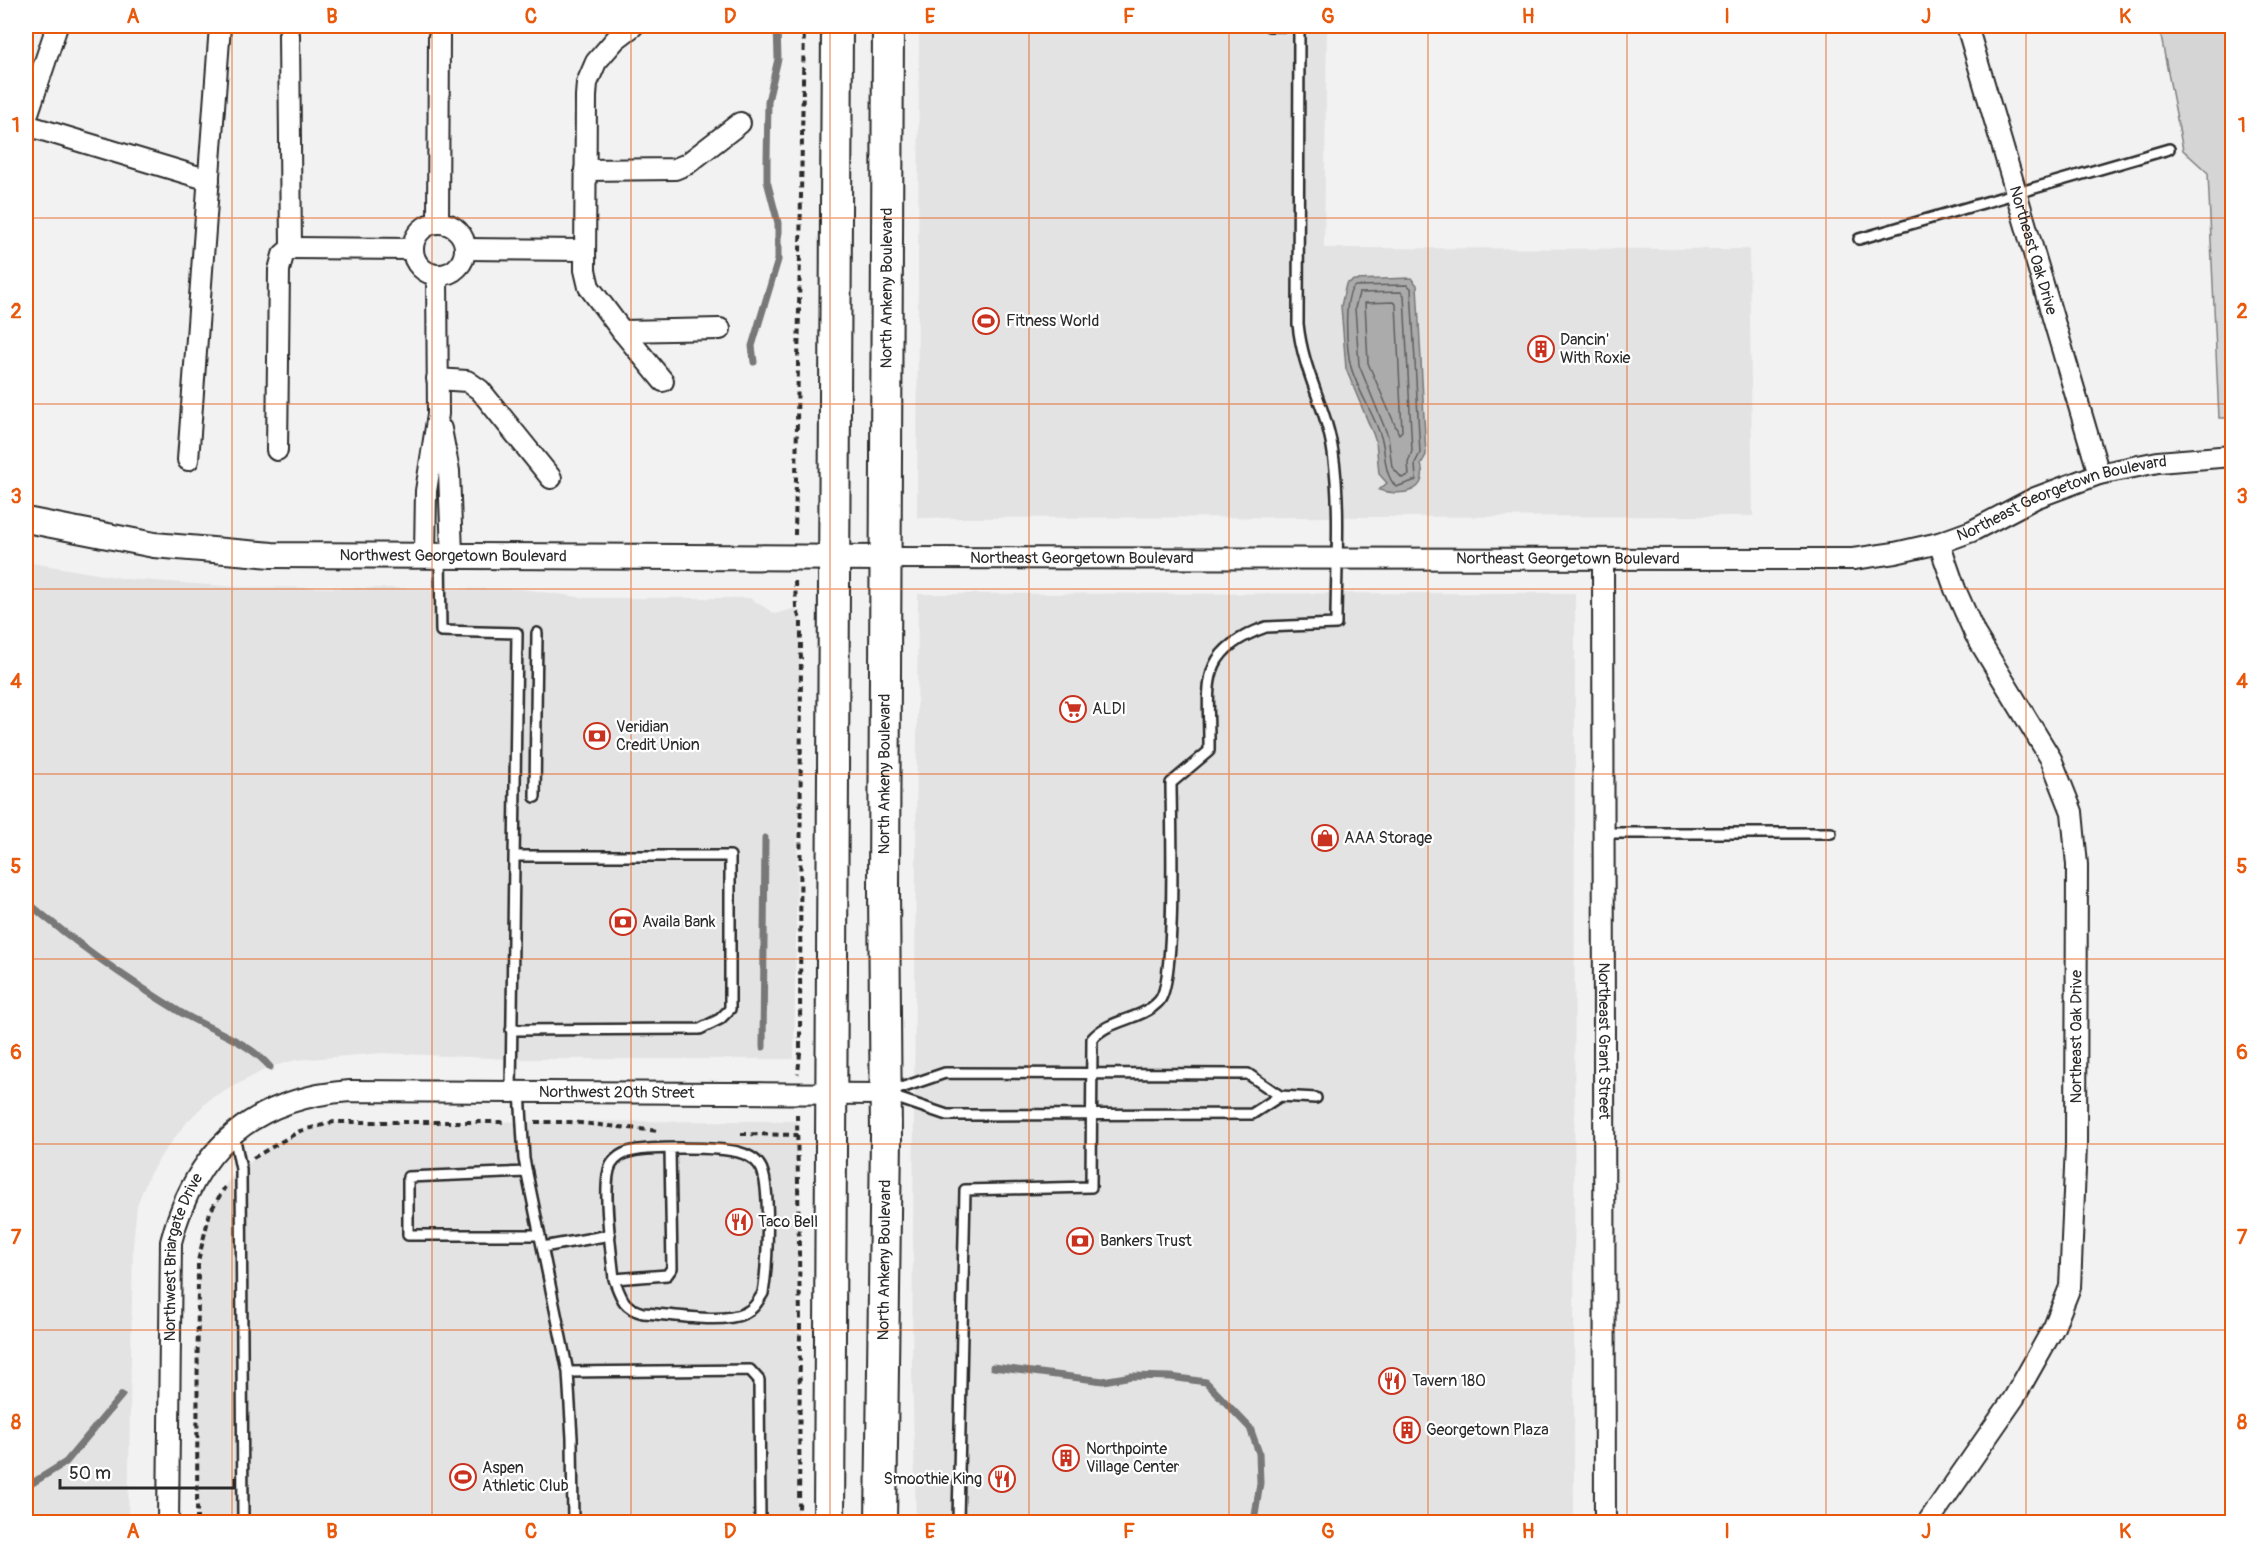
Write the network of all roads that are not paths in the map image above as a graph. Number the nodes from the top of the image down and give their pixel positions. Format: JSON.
{"nodes":[{"id":1,"x":57,"y":26,"type":"edge"},
{"id":2,"x":220,"y":26,"type":"edge"},
{"id":3,"x":633,"y":26,"type":"edge"},
{"id":4,"x":837,"y":26,"type":"edge"},
{"id":5,"x":888,"y":26,"type":"edge"},
{"id":6,"x":1269,"y":26,"type":"edge"},
{"id":7,"x":1299,"y":26,"type":"edge"},
{"id":8,"x":1967,"y":26,"type":"edge"},
{"id":9,"x":289,"y":35,"type":"dead end"},
{"id":10,"x":438,"y":36,"type":"dead end"},
{"id":11,"x":26,"y":119,"type":"edge"},
{"id":12,"x":740,"y":123,"type":"dead end"},
{"id":13,"x":26,"y":125,"type":"edge"},
{"id":14,"x":2169,"y":149,"type":"dead end"},
{"id":15,"x":585,"y":170,"type":"junction"},
{"id":16,"x":209,"y":180,"type":"junction"},
{"id":17,"x":2015,"y":192,"type":"junction"},
{"id":18,"x":438,"y":222,"type":"junction"},
{"id":19,"x":1859,"y":239,"type":"dead end"},
{"id":20,"x":291,"y":248,"type":"junction"},
{"id":21,"x":412,"y":249,"type":"junction"},
{"id":22,"x":465,"y":249,"type":"junction"},
{"id":23,"x":584,"y":250,"type":"junction"},
{"id":24,"x":437,"y":275,"type":"junction"},
{"id":25,"x":720,"y":329,"type":"dead end"},
{"id":26,"x":622,"y":331,"type":"junction"},
{"id":27,"x":437,"y":379,"type":"junction"},
{"id":28,"x":663,"y":381,"type":"dead end"},
{"id":29,"x":438,"y":414,"type":"junction"},
{"id":30,"x":277,"y":450,"type":"dead end"},
{"id":31,"x":2232,"y":456,"type":"edge"},
{"id":32,"x":188,"y":460,"type":"dead end"},
{"id":33,"x":2099,"y":474,"type":"junction"},
{"id":34,"x":551,"y":478,"type":"dead end"},
{"id":35,"x":26,"y":520,"type":"edge"},
{"id":36,"x":1939,"y":543,"type":"junction"},
{"id":37,"x":439,"y":554,"type":"junction"},
{"id":38,"x":834,"y":558,"type":"junction"},
{"id":39,"x":886,"y":558,"type":"junction"},
{"id":40,"x":1336,"y":558,"type":"junction"},
{"id":41,"x":1603,"y":559,"type":"junction"},
{"id":42,"x":537,"y":633,"type":"dead end"},
{"id":43,"x":536,"y":797,"type":"dead end"},
{"id":44,"x":1604,"y":832,"type":"junction"},
{"id":45,"x":1832,"y":832,"type":"dead end"},
{"id":46,"x":514,"y":856,"type":"junction"},
{"id":47,"x":511,"y":1030,"type":"junction"},
{"id":48,"x":1091,"y":1073,"type":"junction"},
{"id":49,"x":350,"y":1091,"type":"joint"},
{"id":50,"x":515,"y":1091,"type":"junction"},
{"id":51,"x":832,"y":1091,"type":"junction"},
{"id":52,"x":884,"y":1094,"type":"junction"},
{"id":53,"x":1280,"y":1096,"type":"junction"},
{"id":54,"x":1316,"y":1098,"type":"dead end"},
{"id":55,"x":1092,"y":1113,"type":"junction"},
{"id":56,"x":234,"y":1132,"type":"junction"},
{"id":57,"x":670,"y":1149,"type":"junction"},
{"id":58,"x":527,"y":1172,"type":"junction"},
{"id":59,"x":540,"y":1235,"type":"junction"},
{"id":60,"x":609,"y":1235,"type":"junction"},
{"id":61,"x":543,"y":1247,"type":"junction"},
{"id":62,"x":614,"y":1279,"type":"junction"},
{"id":63,"x":568,"y":1372,"type":"junction"},
{"id":64,"x":1932,"y":1521,"type":"edge"},
{"id":65,"x":168,"y":1522,"type":"edge"},
{"id":66,"x":243,"y":1522,"type":"edge"},
{"id":67,"x":573,"y":1522,"type":"edge"},
{"id":68,"x":759,"y":1522,"type":"edge"},
{"id":69,"x":829,"y":1522,"type":"edge"},
{"id":70,"x":881,"y":1522,"type":"edge"},
{"id":71,"x":958,"y":1522,"type":"edge"},
{"id":72,"x":1605,"y":1522,"type":"edge"}],
"edges":[{"from":1,"to":11,"type":"street"},
{"from":2,"to":16,"type":"street"},
{"from":3,"to":15,"type":"street"},
{"from":4,"to":38,"type":"main road"},
{"from":5,"to":39,"type":"main road","name":"North Ankeny Boulevard"},
{"from":6,"to":7,"type":"lane"},
{"from":7,"to":40,"type":"lane"},
{"from":8,"to":17,"type":"street","name":"Northeast Oak Drive"},
{"from":9,"to":20,"type":"street"},
{"from":10,"to":18,"type":"street"},
{"from":12,"to":15,"type":"street"},
{"from":13,"to":16,"type":"street"},
{"from":14,"to":17,"type":"lane"},
{"from":15,"to":23,"type":"street"},
{"from":16,"to":32,"type":"street"},
{"from":17,"to":19,"type":"lane"},
{"from":17,"to":33,"type":"street","name":"Northeast Oak Drive"},
{"from":18,"to":21,"type":"street"},
{"from":18,"to":22,"type":"street"},
{"from":20,"to":21,"type":"street"},
{"from":20,"to":30,"type":"street"},
{"from":21,"to":24,"type":"street"},
{"from":22,"to":23,"type":"street"},
{"from":22,"to":24,"type":"street"},
{"from":23,"to":26,"type":"street"},
{"from":24,"to":27,"type":"street"},
{"from":25,"to":26,"type":"street"},
{"from":26,"to":28,"type":"street"},
{"from":27,"to":29,"type":"street"},
{"from":27,"to":34,"type":"street"},
{"from":29,"to":37,"type":"street"},
{"from":29,"to":37,"type":"street"},
{"from":31,"to":33,"type":"street","name":"Northeast Georgetown Boulevard"},
{"from":33,"to":36,"type":"street","name":"Northeast Georgetown Boulevard"},
{"from":35,"to":37,"type":"street","name":"Northwest Georgetown Boulevard"},
{"from":36,"to":41,"type":"street","name":"Northeast Georgetown Boulevard"},
{"from":36,"to":64,"type":"street","name":"Northeast Oak Drive"},
{"from":37,"to":38,"type":"street","name":"Northwest Georgetown Boulevard"},
{"from":37,"to":46,"type":"lane"},
{"from":38,"to":39,"type":"street","name":"Northwest Georgetown Boulevard"},
{"from":38,"to":51,"type":"main road"},
{"from":39,"to":40,"type":"street","name":"Northeast Georgetown Boulevard"},
{"from":39,"to":52,"type":"main road","name":"North Ankeny Boulevard"},
{"from":40,"to":41,"type":"street","name":"Northeast Georgetown Boulevard"},
{"from":40,"to":48,"type":"lane"},
{"from":41,"to":44,"type":"street","name":"Northeast Grant Street"},
{"from":42,"to":43,"type":"lane"},
{"from":44,"to":45,"type":"lane"},
{"from":44,"to":72,"type":"street","name":"Northeast Grant Street"},
{"from":46,"to":47,"type":"lane"},
{"from":46,"to":47,"type":"lane"},
{"from":47,"to":50,"type":"lane"},
{"from":48,"to":52,"type":"lane"},
{"from":48,"to":53,"type":"lane"},
{"from":48,"to":55,"type":"lane"},
{"from":49,"to":50,"type":"street","name":"Northwest 20th Street"},
{"from":49,"to":56,"type":"street","name":"Northwest Briargate Drive"},
{"from":50,"to":51,"type":"street","name":"Northwest 20th Street"},
{"from":50,"to":58,"type":"lane"},
{"from":51,"to":52,"type":"street","name":"Northwest 20th Street"},
{"from":51,"to":69,"type":"main road"},
{"from":52,"to":55,"type":"lane"},
{"from":52,"to":70,"type":"main road","name":"North Ankeny Boulevard"},
{"from":53,"to":54,"type":"lane"},
{"from":53,"to":55,"type":"lane"},
{"from":55,"to":71,"type":"lane"},
{"from":56,"to":65,"type":"street","name":"Northwest Briargate Drive"},
{"from":56,"to":66,"type":"lane"},
{"from":57,"to":60,"type":"lane"},
{"from":57,"to":62,"type":"lane"},
{"from":57,"to":62,"type":"lane"},
{"from":58,"to":59,"type":"lane"},
{"from":58,"to":59,"type":"lane"},
{"from":59,"to":61,"type":"lane"},
{"from":60,"to":61,"type":"lane"},
{"from":60,"to":62,"type":"lane"},
{"from":61,"to":63,"type":"lane"},
{"from":63,"to":67,"type":"lane"},
{"from":63,"to":68,"type":"lane"}]}
